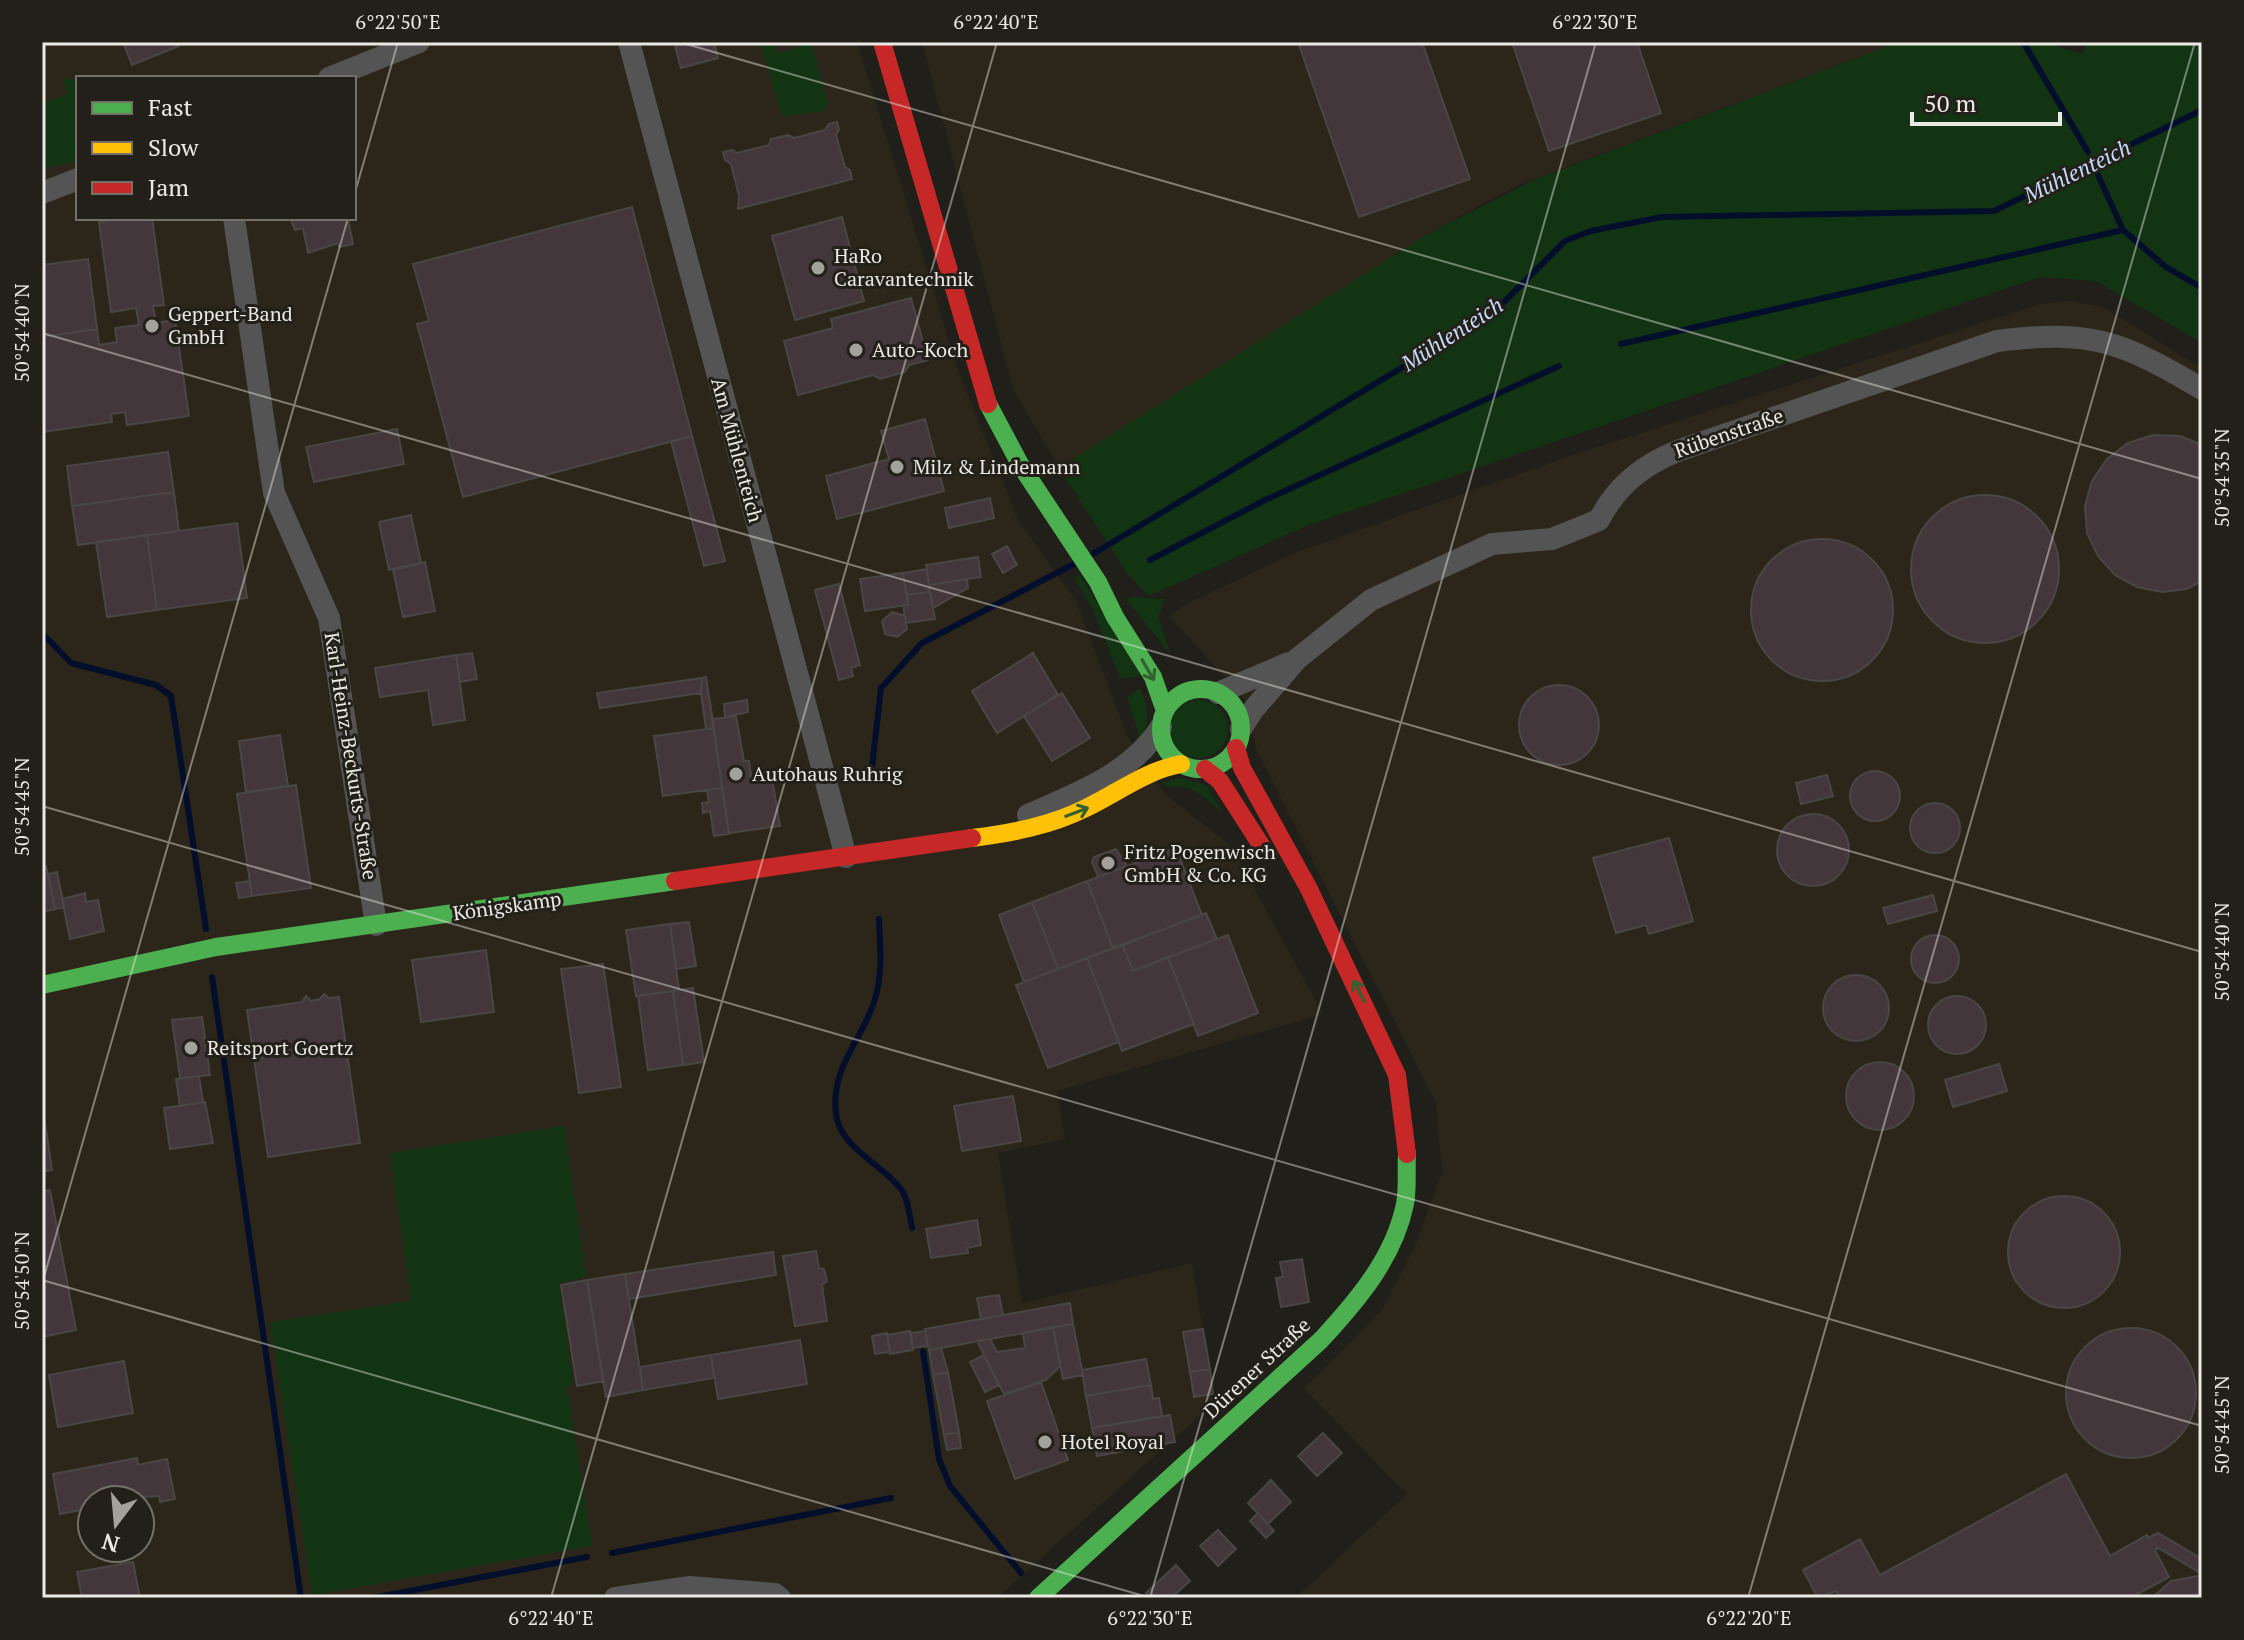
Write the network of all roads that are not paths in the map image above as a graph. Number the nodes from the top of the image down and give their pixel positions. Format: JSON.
{"nodes":[{"id":1,"x":419,"y":42,"type":"edge"},
{"id":2,"x":629,"y":42,"type":"edge"},
{"id":3,"x":882,"y":42,"type":"edge"},
{"id":4,"x":334,"y":76,"type":"edge"},
{"id":5,"x":76,"y":180,"type":"edge"},
{"id":6,"x":42,"y":193,"type":"edge"},
{"id":7,"x":234,"y":220,"type":"edge"},
{"id":8,"x":2202,"y":389,"type":"edge"},
{"id":9,"x":1095,"y":577,"type":"junction"},
{"id":10,"x":1297,"y":659,"type":"junction"},
{"id":11,"x":1181,"y":677,"type":"junction"},
{"id":12,"x":1218,"y":693,"type":"junction"},
{"id":13,"x":1163,"y":719,"type":"junction"},
{"id":14,"x":1239,"y":738,"type":"junction"},
{"id":15,"x":1181,"y":764,"type":"junction"},
{"id":16,"x":1205,"y":769,"type":"junction"},
{"id":17,"x":975,"y":840,"type":"junction"},
{"id":18,"x":846,"y":857,"type":"junction"},
{"id":19,"x":1269,"y":858,"type":"dead end"},
{"id":20,"x":1297,"y":910,"type":"dead end"},
{"id":21,"x":376,"y":925,"type":"junction"},
{"id":22,"x":42,"y":985,"type":"edge"},
{"id":23,"x":1404,"y":1117,"type":"junction"},
{"id":24,"x":615,"y":1598,"type":"edge"},
{"id":25,"x":780,"y":1598,"type":"edge"},
{"id":26,"x":1038,"y":1598,"type":"edge"}],
"edges":[{"from":1,"to":4,"type":"street"},
{"from":2,"to":18,"type":"street","name":"Am Mühlenteich"},
{"from":3,"to":9,"type":"main road"},
{"from":5,"to":6,"type":"street"},
{"from":7,"to":21,"type":"street","name":"Karl-Heinz-Beckurts-Straße"},
{"from":8,"to":10,"type":"street","name":"Rübenstraße"},
{"from":9,"to":11,"type":"main road"},
{"from":9,"to":13,"type":"main road","one_way":true},
{"from":10,"to":12,"type":"street","name":"Rübenstraße"},
{"from":10,"to":14,"type":"street","name":"Rübenstraße"},
{"from":11,"to":12,"type":"main road"},
{"from":11,"to":13,"type":"main road"},
{"from":12,"to":14,"type":"main road"},
{"from":13,"to":15,"type":"main road"},
{"from":13,"to":17,"type":"street","name":"Königskamp"},
{"from":14,"to":16,"type":"main road"},
{"from":23,"to":14,"type":"main road","name":"Dürener Straße","one_way":true},
{"from":15,"to":16,"type":"main road"},
{"from":17,"to":15,"type":"main road","name":"Königskamp","one_way":true},
{"from":16,"to":19,"type":"main road"},
{"from":17,"to":18,"type":"main road","name":"Königskamp"},
{"from":18,"to":21,"type":"main road","name":"Königskamp"},
{"from":20,"to":23,"type":"main road","name":"Dürener Straße"},
{"from":21,"to":22,"type":"main road","name":"Königskamp"},
{"from":23,"to":26,"type":"main road","name":"Dürener Straße"},
{"from":24,"to":25,"type":"street"}]}
